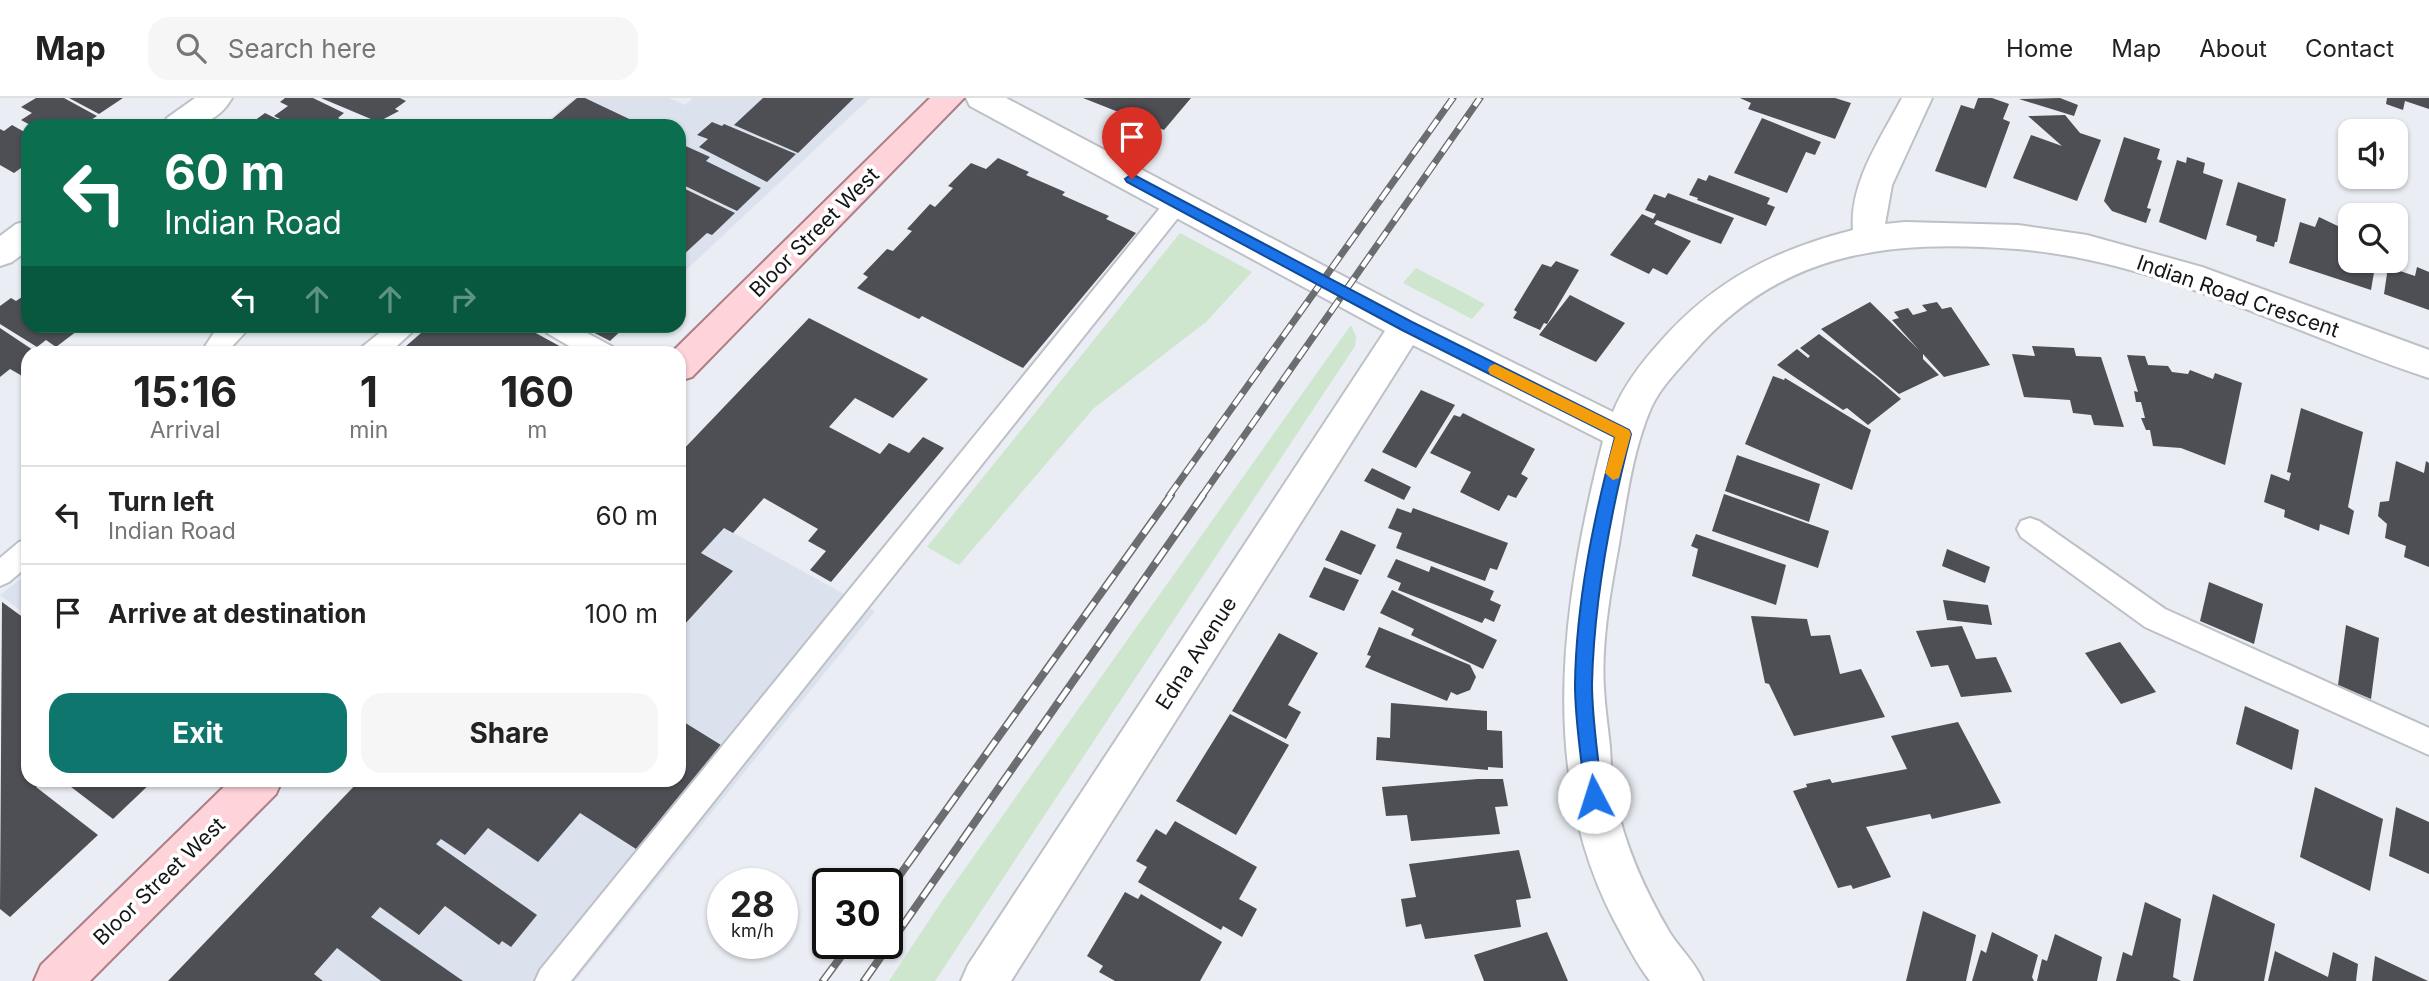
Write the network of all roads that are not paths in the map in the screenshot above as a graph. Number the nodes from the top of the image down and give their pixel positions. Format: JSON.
{"nodes":[{"id":1,"x":217,"y":98,"type":"edge"},
{"id":2,"x":949,"y":98,"type":"edge"},
{"id":3,"x":981,"y":98,"type":"edge"},
{"id":4,"x":1917,"y":98,"type":"edge"},
{"id":5,"x":187,"y":119,"type":"edge"},
{"id":6,"x":1177,"y":202,"type":"junction"},
{"id":7,"x":21,"y":238,"type":"edge"},
{"id":8,"x":1870,"y":238,"type":"junction"},
{"id":9,"x":0,"y":253,"type":"edge"},
{"id":10,"x":1407,"y":326,"type":"junction"},
{"id":11,"x":230,"y":333,"type":"edge"},
{"id":12,"x":395,"y":333,"type":"edge"},
{"id":13,"x":567,"y":333,"type":"edge"},
{"id":14,"x":218,"y":346,"type":"edge"},
{"id":15,"x":380,"y":346,"type":"edge"},
{"id":16,"x":590,"y":346,"type":"edge"},
{"id":17,"x":686,"y":360,"type":"edge"},
{"id":18,"x":2429,"y":364,"type":"edge"},
{"id":19,"x":1623,"y":434,"type":"junction"},
{"id":20,"x":2030,"y":529,"type":"dead end"},
{"id":21,"x":21,"y":556,"type":"edge"},
{"id":22,"x":0,"y":574,"type":"edge"},
{"id":23,"x":2429,"y":742,"type":"edge"},
{"id":24,"x":254,"y":787,"type":"edge"},
{"id":25,"x":57,"y":981,"type":"edge"},
{"id":26,"x":551,"y":981,"type":"edge"},
{"id":27,"x":984,"y":981,"type":"edge"},
{"id":28,"x":1680,"y":981,"type":"edge"}],
"edges":[{"from":1,"to":5,"type":"street"},
{"from":2,"to":17,"type":"main road","name":"Bloor Street West"},
{"from":3,"to":6,"type":"street"},
{"from":4,"to":8,"type":"street"},
{"from":6,"to":10,"type":"street"},
{"from":6,"to":26,"type":"lane"},
{"from":7,"to":9,"type":"street"},
{"from":8,"to":18,"type":"street","name":"Indian Road Crescent"},
{"from":8,"to":19,"type":"street","name":"Indian Road Crescent"},
{"from":10,"to":19,"type":"street"},
{"from":10,"to":27,"type":"street","name":"Edna Avenue"},
{"from":11,"to":14,"type":"lane"},
{"from":12,"to":15,"type":"lane"},
{"from":13,"to":16,"type":"lane"},
{"from":19,"to":28,"type":"street","name":"Indian Road Crescent"},
{"from":20,"to":23,"type":"lane"},
{"from":21,"to":22,"type":"lane"},
{"from":24,"to":25,"type":"main road","name":"Bloor Street West"}]}
